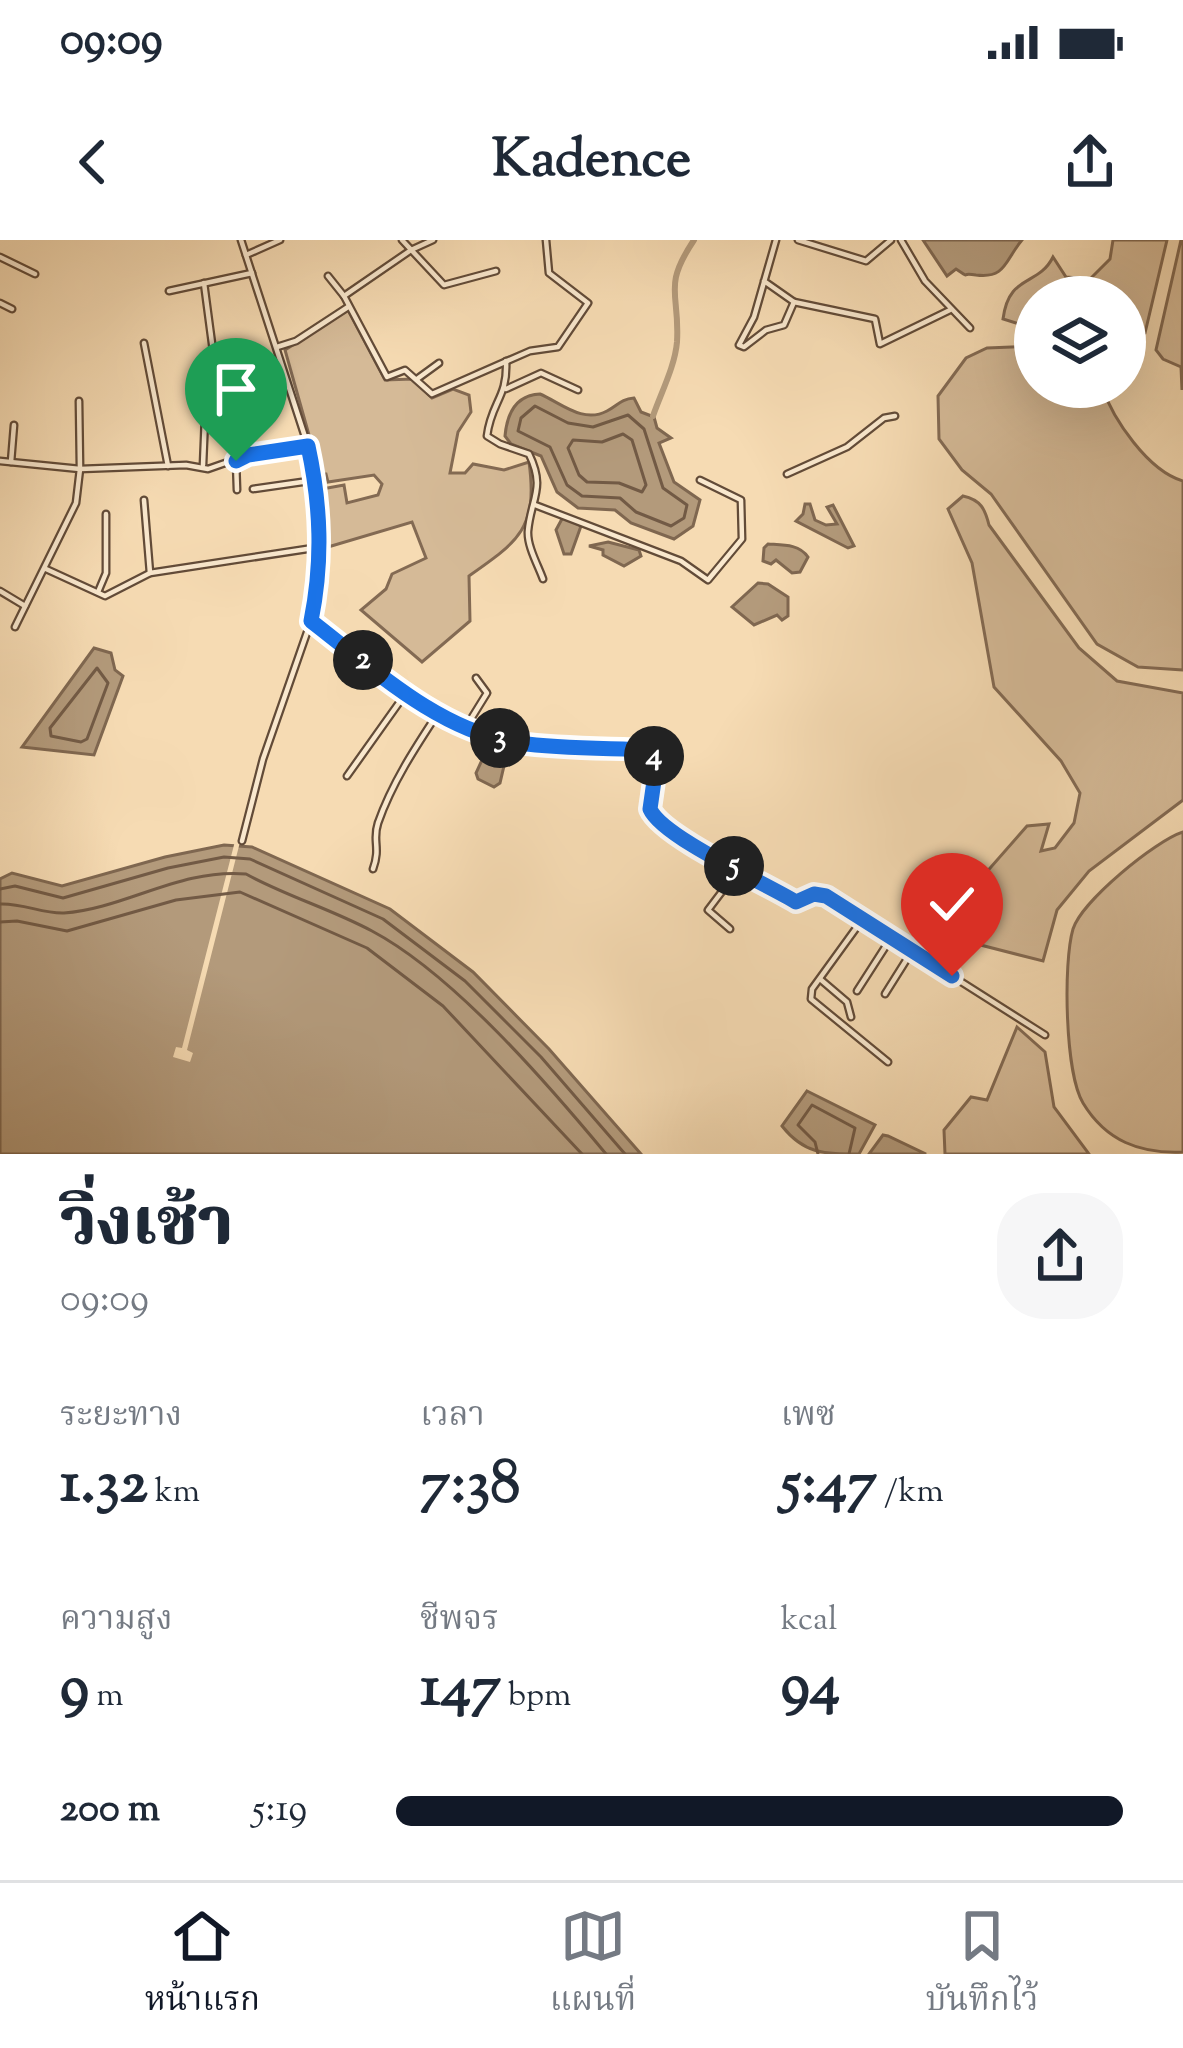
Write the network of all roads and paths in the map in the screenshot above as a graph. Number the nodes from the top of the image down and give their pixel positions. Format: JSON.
{"nodes":[{"id":1,"x":241,"y":240,"type":"edge"},
{"id":2,"x":280,"y":240,"type":"edge"},
{"id":3,"x":402,"y":240,"type":"edge"},
{"id":4,"x":433,"y":240,"type":"edge"},
{"id":5,"x":546,"y":240,"type":"edge"},
{"id":6,"x":776,"y":240,"type":"edge"},
{"id":7,"x":797,"y":240,"type":"edge"},
{"id":8,"x":891,"y":240,"type":"edge"},
{"id":9,"x":901,"y":240,"type":"edge"},
{"id":10,"x":810,"y":242,"type":"edge"},
{"id":11,"x":411,"y":250,"type":"junction"},
{"id":12,"x":246,"y":255,"type":"junction"},
{"id":13,"x":0,"y":257,"type":"edge"},
{"id":14,"x":496,"y":271,"type":"dead end"},
{"id":15,"x":252,"y":273,"type":"junction"},
{"id":16,"x":35,"y":274,"type":"dead end"},
{"id":17,"x":328,"y":276,"type":"dead end"},
{"id":18,"x":764,"y":281,"type":"junction"},
{"id":19,"x":204,"y":283,"type":"junction"},
{"id":20,"x":169,"y":291,"type":"dead end"},
{"id":21,"x":344,"y":296,"type":"junction"},
{"id":22,"x":794,"y":302,"type":"junction"},
{"id":23,"x":0,"y":303,"type":"edge"},
{"id":24,"x":348,"y":307,"type":"junction"},
{"id":25,"x":12,"y":309,"type":"dead end"},
{"id":26,"x":950,"y":310,"type":"junction"},
{"id":27,"x":970,"y":328,"type":"dead end"},
{"id":28,"x":144,"y":343,"type":"dead end"},
{"id":29,"x":277,"y":347,"type":"junction"},
{"id":30,"x":213,"y":351,"type":"dead end"},
{"id":31,"x":506,"y":361,"type":"junction"},
{"id":32,"x":440,"y":363,"type":"dead end"},
{"id":33,"x":417,"y":379,"type":"junction"},
{"id":34,"x":506,"y":389,"type":"junction"},
{"id":35,"x":578,"y":391,"type":"dead end"},
{"id":36,"x":79,"y":401,"type":"dead end"},
{"id":37,"x":896,"y":416,"type":"dead end"},
{"id":38,"x":205,"y":417,"type":"dead end"},
{"id":39,"x":14,"y":425,"type":"dead end"},
{"id":40,"x":308,"y":446,"type":"junction"},
{"id":41,"x":0,"y":461,"type":"edge"},
{"id":42,"x":236,"y":461,"type":"junction"},
{"id":43,"x":11,"y":462,"type":"junction"},
{"id":44,"x":168,"y":466,"type":"junction"},
{"id":45,"x":203,"y":467,"type":"junction"},
{"id":46,"x":80,"y":469,"type":"junction"},
{"id":47,"x":788,"y":474,"type":"dead end"},
{"id":48,"x":316,"y":480,"type":"junction"},
{"id":49,"x":700,"y":480,"type":"dead end"},
{"id":50,"x":253,"y":489,"type":"dead end"},
{"id":51,"x":237,"y":490,"type":"dead end"},
{"id":52,"x":145,"y":500,"type":"dead end"},
{"id":53,"x":535,"y":505,"type":"junction"},
{"id":54,"x":106,"y":514,"type":"dead end"},
{"id":55,"x":320,"y":547,"type":"junction"},
{"id":56,"x":46,"y":568,"type":"dead end"},
{"id":57,"x":150,"y":573,"type":"junction"},
{"id":58,"x":544,"y":579,"type":"dead end"},
{"id":59,"x":0,"y":592,"type":"edge"},
{"id":60,"x":98,"y":592,"type":"junction"},
{"id":61,"x":25,"y":606,"type":"junction"},
{"id":62,"x":311,"y":621,"type":"junction"},
{"id":63,"x":15,"y":627,"type":"dead end"},
{"id":64,"x":476,"y":678,"type":"dead end"},
{"id":65,"x":406,"y":693,"type":"junction"},
{"id":66,"x":439,"y":713,"type":"junction"},
{"id":67,"x":466,"y":727,"type":"junction"},
{"id":68,"x":346,"y":776,"type":"dead end"},
{"id":69,"x":242,"y":841,"type":"dead end"},
{"id":70,"x":739,"y":868,"type":"junction"},
{"id":71,"x":373,"y":869,"type":"dead end"},
{"id":72,"x":862,"y":920,"type":"junction"},
{"id":73,"x":730,"y":929,"type":"dead end"},
{"id":74,"x":891,"y":938,"type":"junction"},
{"id":75,"x":912,"y":951,"type":"junction"},
{"id":76,"x":820,"y":979,"type":"junction"},
{"id":77,"x":857,"y":991,"type":"dead end"},
{"id":78,"x":885,"y":994,"type":"dead end"},
{"id":79,"x":851,"y":1017,"type":"dead end"},
{"id":80,"x":1045,"y":1035,"type":"dead end"},
{"id":81,"x":888,"y":1062,"type":"dead end"}],
"edges":[{"from":1,"to":12,"type":"street"},
{"from":2,"to":12,"type":"street"},
{"from":3,"to":11,"type":"street"},
{"from":4,"to":11,"type":"street"},
{"from":5,"to":31,"type":"street"},
{"from":6,"to":18,"type":"street"},
{"from":7,"to":10,"type":"street"},
{"from":8,"to":10,"type":"street"},
{"from":9,"to":26,"type":"street"},
{"from":11,"to":14,"type":"street"},
{"from":11,"to":21,"type":"street"},
{"from":12,"to":15,"type":"street"},
{"from":13,"to":16,"type":"street"},
{"from":15,"to":19,"type":"street"},
{"from":15,"to":29,"type":"street"},
{"from":17,"to":21,"type":"street"},
{"from":18,"to":22,"type":"street"},
{"from":18,"to":22,"type":"street"},
{"from":19,"to":20,"type":"street"},
{"from":19,"to":30,"type":"street"},
{"from":21,"to":24,"type":"street"},
{"from":22,"to":26,"type":"street"},
{"from":23,"to":25,"type":"street"},
{"from":24,"to":29,"type":"street"},
{"from":24,"to":33,"type":"street"},
{"from":26,"to":27,"type":"street"},
{"from":28,"to":44,"type":"street"},
{"from":29,"to":40,"type":"street"},
{"from":31,"to":33,"type":"street"},
{"from":31,"to":34,"type":"street"},
{"from":32,"to":33,"type":"street"},
{"from":34,"to":35,"type":"street"},
{"from":34,"to":53,"type":"street"},
{"from":36,"to":46,"type":"street"},
{"from":37,"to":47,"type":"street"},
{"from":38,"to":45,"type":"street"},
{"from":39,"to":43,"type":"street"},
{"from":40,"to":42,"type":"street"},
{"from":40,"to":48,"type":"street"},
{"from":41,"to":43,"type":"street"},
{"from":42,"to":45,"type":"street"},
{"from":42,"to":51,"type":"street"},
{"from":43,"to":46,"type":"street"},
{"from":44,"to":45,"type":"street"},
{"from":44,"to":46,"type":"street"},
{"from":46,"to":61,"type":"street"},
{"from":48,"to":50,"type":"street"},
{"from":48,"to":55,"type":"street"},
{"from":49,"to":53,"type":"street"},
{"from":52,"to":57,"type":"street"},
{"from":53,"to":58,"type":"street"},
{"from":54,"to":60,"type":"street"},
{"from":55,"to":57,"type":"street"},
{"from":55,"to":62,"type":"street"},
{"from":56,"to":60,"type":"street"},
{"from":57,"to":60,"type":"street"},
{"from":59,"to":61,"type":"street"},
{"from":61,"to":63,"type":"street"},
{"from":62,"to":65,"type":"street"},
{"from":62,"to":69,"type":"street"},
{"from":64,"to":67,"type":"street"},
{"from":65,"to":66,"type":"street"},
{"from":65,"to":68,"type":"street"},
{"from":66,"to":67,"type":"street"},
{"from":66,"to":71,"type":"street"},
{"from":67,"to":70,"type":"street"},
{"from":70,"to":72,"type":"street"},
{"from":70,"to":73,"type":"street"},
{"from":72,"to":74,"type":"street"},
{"from":72,"to":76,"type":"street"},
{"from":74,"to":75,"type":"street"},
{"from":74,"to":77,"type":"street"},
{"from":75,"to":78,"type":"street"},
{"from":75,"to":80,"type":"street"},
{"from":76,"to":79,"type":"street"},
{"from":76,"to":81,"type":"street"}]}
